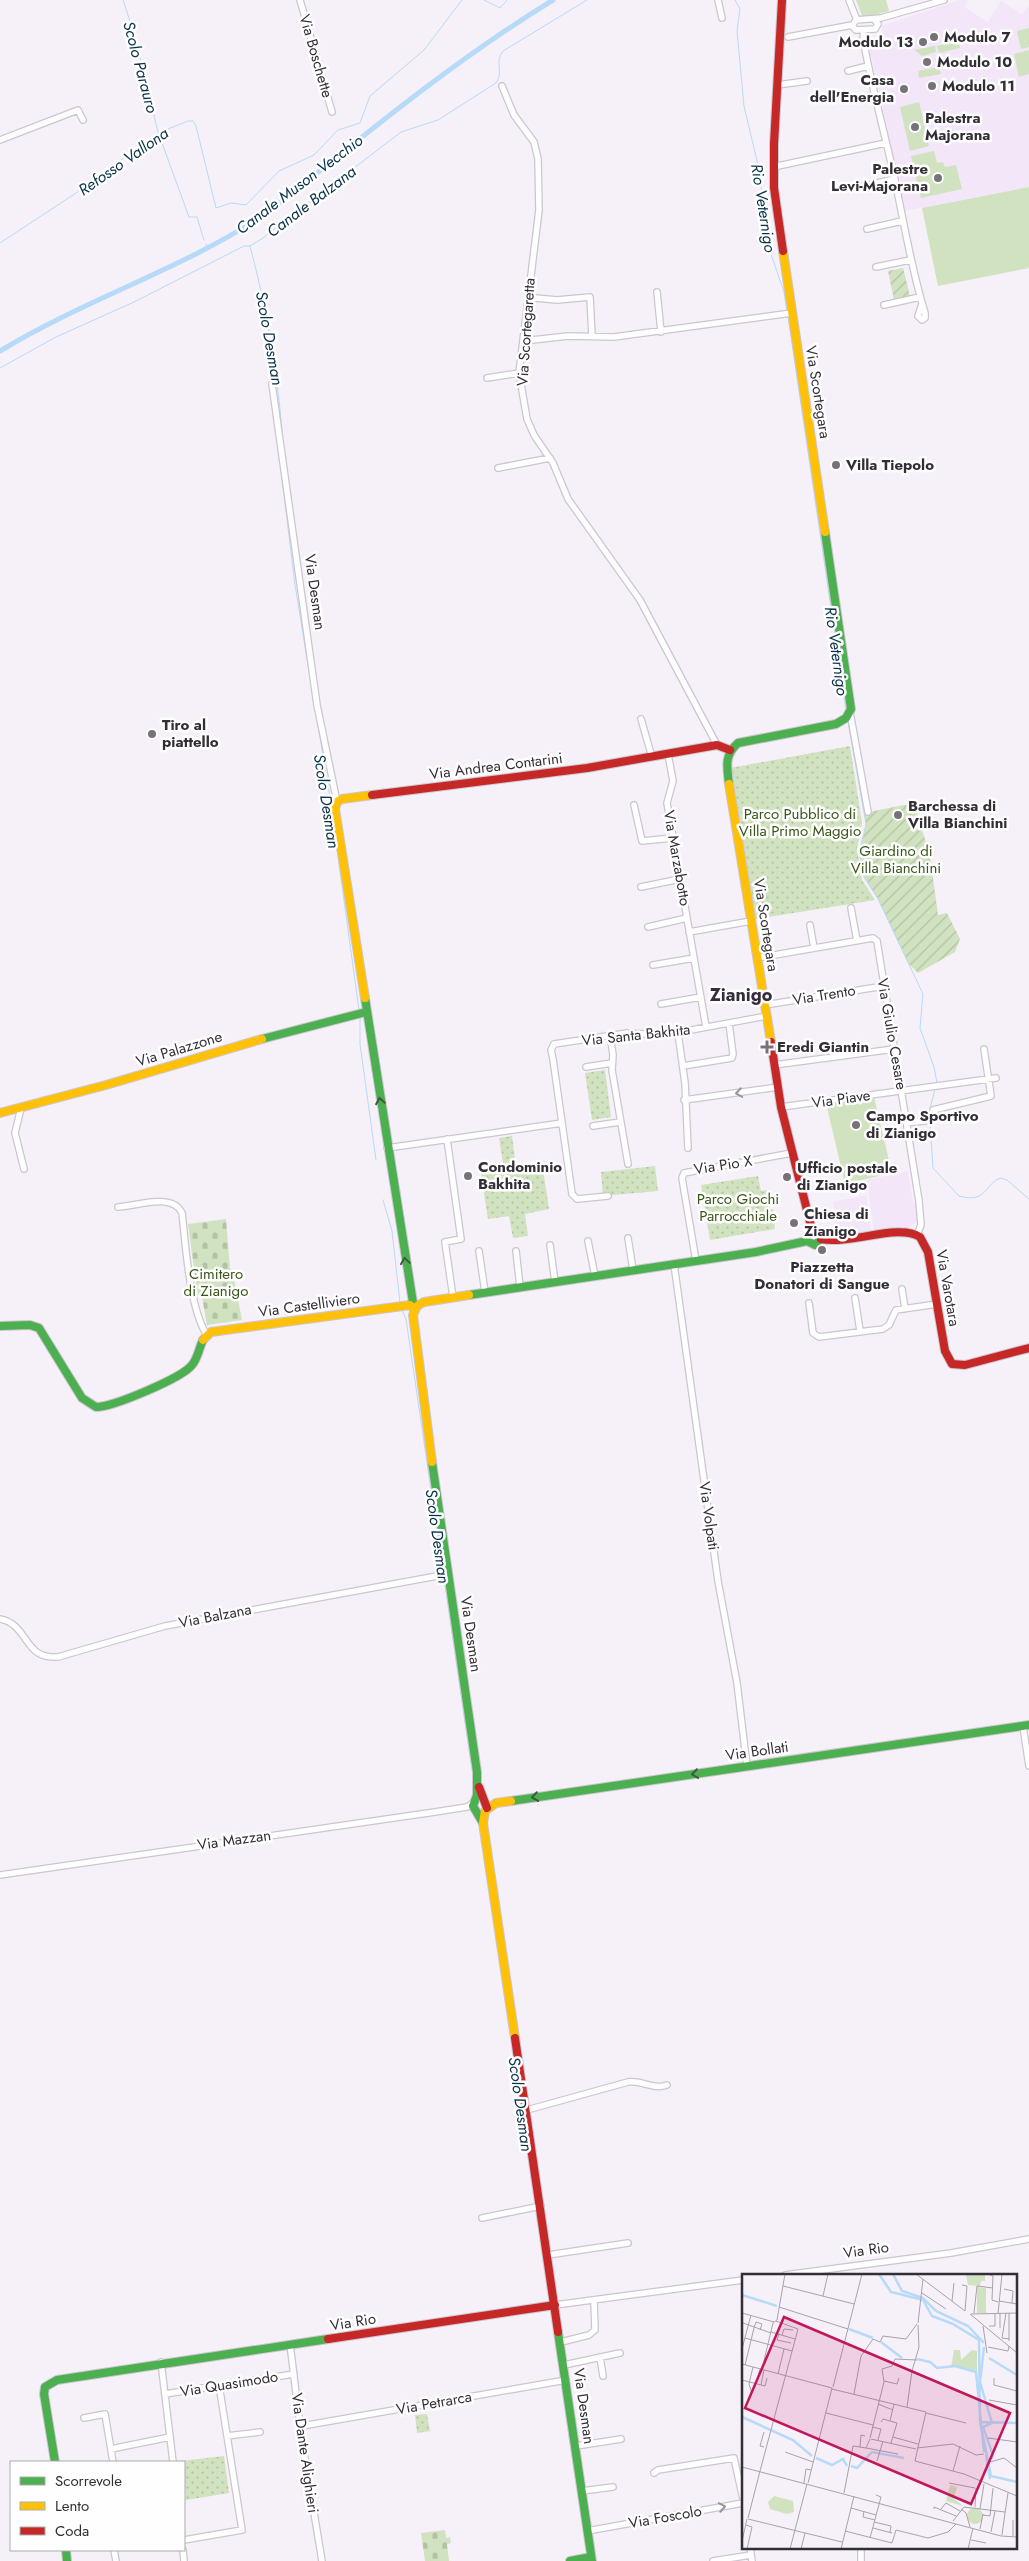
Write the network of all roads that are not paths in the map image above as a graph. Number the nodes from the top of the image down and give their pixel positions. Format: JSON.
{"nodes":[{"id":1,"x":300,"y":0,"type":"edge"},
{"id":2,"x":718,"y":0,"type":"edge"},
{"id":3,"x":782,"y":0,"type":"edge"},
{"id":4,"x":849,"y":0,"type":"edge"},
{"id":5,"x":944,"y":0,"type":"edge"},
{"id":6,"x":722,"y":18,"type":"dead end"},
{"id":7,"x":855,"y":22,"type":"junction"},
{"id":8,"x":876,"y":22,"type":"junction"},
{"id":9,"x":861,"y":30,"type":"junction"},
{"id":10,"x":788,"y":37,"type":"dead end"},
{"id":11,"x":868,"y":66,"type":"junction"},
{"id":12,"x":848,"y":71,"type":"dead end"},
{"id":13,"x":807,"y":82,"type":"dead end"},
{"id":14,"x":777,"y":85,"type":"junction"},
{"id":15,"x":502,"y":86,"type":"dead end"},
{"id":16,"x":875,"y":96,"type":"junction"},
{"id":17,"x":854,"y":100,"type":"dead end"},
{"id":18,"x":332,"y":112,"type":"dead end"},
{"id":19,"x":83,"y":120,"type":"dead end"},
{"id":20,"x":0,"y":140,"type":"edge"},
{"id":21,"x":886,"y":143,"type":"junction"},
{"id":22,"x":773,"y":167,"type":"junction"},
{"id":23,"x":895,"y":180,"type":"junction"},
{"id":24,"x":859,"y":187,"type":"dead end"},
{"id":25,"x":902,"y":221,"type":"junction"},
{"id":26,"x":867,"y":230,"type":"dead end"},
{"id":27,"x":910,"y":260,"type":"junction"},
{"id":28,"x":876,"y":266,"type":"dead end"},
{"id":29,"x":657,"y":292,"type":"dead end"},
{"id":30,"x":920,"y":297,"type":"junction"},
{"id":31,"x":528,"y":300,"type":"junction"},
{"id":32,"x":922,"y":304,"type":"dead end"},
{"id":33,"x":884,"y":305,"type":"dead end"},
{"id":34,"x":792,"y":313,"type":"junction"},
{"id":35,"x":660,"y":332,"type":"junction"},
{"id":36,"x":592,"y":336,"type":"junction"},
{"id":37,"x":523,"y":341,"type":"junction"},
{"id":38,"x":519,"y":373,"type":"junction"},
{"id":39,"x":487,"y":378,"type":"dead end"},
{"id":40,"x":272,"y":384,"type":"dead end"},
{"id":41,"x":550,"y":458,"type":"junction"},
{"id":42,"x":498,"y":468,"type":"dead end"},
{"id":43,"x":848,"y":716,"type":"junction"},
{"id":44,"x":641,"y":719,"type":"dead end"},
{"id":45,"x":717,"y":745,"type":"junction"},
{"id":46,"x":730,"y":750,"type":"junction"},
{"id":47,"x":668,"y":754,"type":"junction"},
{"id":48,"x":652,"y":757,"type":"junction"},
{"id":49,"x":339,"y":800,"type":"junction"},
{"id":50,"x":634,"y":804,"type":"dead end"},
{"id":51,"x":868,"y":812,"type":"dead end"},
{"id":52,"x":673,"y":838,"type":"junction"},
{"id":53,"x":680,"y":879,"type":"junction"},
{"id":54,"x":641,"y":887,"type":"dead end"},
{"id":55,"x":851,"y":908,"type":"dead end"},
{"id":56,"x":687,"y":918,"type":"junction"},
{"id":57,"x":751,"y":921,"type":"junction"},
{"id":58,"x":810,"y":925,"type":"dead end"},
{"id":59,"x":648,"y":927,"type":"dead end"},
{"id":60,"x":689,"y":932,"type":"junction"},
{"id":61,"x":857,"y":941,"type":"junction"},
{"id":62,"x":814,"y":948,"type":"junction"},
{"id":63,"x":694,"y":958,"type":"junction"},
{"id":64,"x":757,"y":958,"type":"junction"},
{"id":65,"x":654,"y":965,"type":"dead end"},
{"id":66,"x":884,"y":986,"type":"junction"},
{"id":67,"x":701,"y":997,"type":"junction"},
{"id":68,"x":662,"y":1004,"type":"dead end"},
{"id":69,"x":765,"y":1005,"type":"junction"},
{"id":70,"x":362,"y":1014,"type":"junction"},
{"id":71,"x":766,"y":1016,"type":"junction"},
{"id":72,"x":729,"y":1023,"type":"junction"},
{"id":73,"x":706,"y":1027,"type":"junction"},
{"id":74,"x":678,"y":1033,"type":"junction"},
{"id":75,"x":610,"y":1036,"type":"junction"},
{"id":76,"x":894,"y":1049,"type":"junction"},
{"id":77,"x":984,"y":1050,"type":"dead end"},
{"id":78,"x":612,"y":1063,"type":"junction"},
{"id":79,"x":774,"y":1065,"type":"junction"},
{"id":80,"x":683,"y":1066,"type":"junction"},
{"id":81,"x":586,"y":1067,"type":"dead end"},
{"id":82,"x":996,"y":1078,"type":"dead end"},
{"id":83,"x":988,"y":1080,"type":"junction"},
{"id":84,"x":778,"y":1087,"type":"junction"},
{"id":85,"x":902,"y":1091,"type":"junction"},
{"id":86,"x":684,"y":1100,"type":"junction"},
{"id":87,"x":781,"y":1107,"type":"junction"},
{"id":88,"x":21,"y":1108,"type":"junction"},
{"id":89,"x":0,"y":1113,"type":"edge"},
{"id":90,"x":620,"y":1122,"type":"junction"},
{"id":91,"x":562,"y":1123,"type":"junction"},
{"id":92,"x":906,"y":1123,"type":"junction"},
{"id":93,"x":593,"y":1126,"type":"dead end"},
{"id":94,"x":448,"y":1138,"type":"junction"},
{"id":95,"x":387,"y":1148,"type":"junction"},
{"id":96,"x":688,"y":1148,"type":"dead end"},
{"id":97,"x":792,"y":1153,"type":"junction"},
{"id":98,"x":628,"y":1164,"type":"dead end"},
{"id":99,"x":24,"y":1169,"type":"dead end"},
{"id":100,"x":608,"y":1196,"type":"dead end"},
{"id":101,"x":118,"y":1207,"type":"dead end"},
{"id":102,"x":812,"y":1230,"type":"junction"},
{"id":103,"x":917,"y":1235,"type":"junction"},
{"id":104,"x":628,"y":1238,"type":"dead end"},
{"id":105,"x":821,"y":1239,"type":"junction"},
{"id":106,"x":588,"y":1240,"type":"dead end"},
{"id":107,"x":808,"y":1241,"type":"junction"},
{"id":108,"x":550,"y":1244,"type":"dead end"},
{"id":109,"x":479,"y":1251,"type":"dead end"},
{"id":110,"x":516,"y":1251,"type":"dead end"},
{"id":111,"x":696,"y":1261,"type":"junction"},
{"id":112,"x":674,"y":1264,"type":"junction"},
{"id":113,"x":633,"y":1270,"type":"junction"},
{"id":114,"x":594,"y":1276,"type":"junction"},
{"id":115,"x":555,"y":1282,"type":"junction"},
{"id":116,"x":520,"y":1287,"type":"junction"},
{"id":117,"x":902,"y":1289,"type":"dead end"},
{"id":118,"x":484,"y":1292,"type":"junction"},
{"id":119,"x":453,"y":1297,"type":"junction"},
{"id":120,"x":855,"y":1298,"type":"dead end"},
{"id":121,"x":809,"y":1303,"type":"dead end"},
{"id":122,"x":937,"y":1304,"type":"junction"},
{"id":123,"x":414,"y":1309,"type":"junction"},
{"id":124,"x":905,"y":1309,"type":"junction"},
{"id":125,"x":0,"y":1326,"type":"edge"},
{"id":126,"x":860,"y":1331,"type":"junction"},
{"id":127,"x":206,"y":1334,"type":"junction"},
{"id":128,"x":1029,"y":1348,"type":"edge"},
{"id":129,"x":445,"y":1574,"type":"junction"},
{"id":130,"x":0,"y":1619,"type":"edge"},
{"id":131,"x":1026,"y":1725,"type":"edge"},
{"id":132,"x":1029,"y":1766,"type":"edge"},
{"id":133,"x":746,"y":1767,"type":"junction"},
{"id":134,"x":479,"y":1805,"type":"junction"},
{"id":135,"x":0,"y":1875,"type":"edge"},
{"id":136,"x":667,"y":2085,"type":"dead end"},
{"id":137,"x":527,"y":2110,"type":"junction"},
{"id":138,"x":537,"y":2207,"type":"junction"},
{"id":139,"x":482,"y":2218,"type":"dead end"},
{"id":140,"x":1029,"y":2239,"type":"edge"},
{"id":141,"x":628,"y":2243,"type":"dead end"},
{"id":142,"x":548,"y":2255,"type":"junction"},
{"id":143,"x":793,"y":2274,"type":"edge"},
{"id":144,"x":742,"y":2280,"type":"edge"},
{"id":145,"x":594,"y":2301,"type":"junction"},
{"id":146,"x":552,"y":2305,"type":"junction"},
{"id":147,"x":561,"y":2342,"type":"junction"},
{"id":148,"x":290,"y":2344,"type":"junction"},
{"id":149,"x":620,"y":2353,"type":"dead end"},
{"id":150,"x":600,"y":2357,"type":"junction"},
{"id":151,"x":160,"y":2362,"type":"junction"},
{"id":152,"x":564,"y":2366,"type":"junction"},
{"id":153,"x":294,"y":2374,"type":"junction"},
{"id":154,"x":603,"y":2376,"type":"dead end"},
{"id":155,"x":566,"y":2380,"type":"junction"},
{"id":156,"x":219,"y":2386,"type":"junction"},
{"id":157,"x":165,"y":2394,"type":"junction"},
{"id":158,"x":84,"y":2418,"type":"dead end"},
{"id":159,"x":302,"y":2426,"type":"junction"},
{"id":160,"x":260,"y":2432,"type":"dead end"},
{"id":161,"x":227,"y":2436,"type":"junction"},
{"id":162,"x":170,"y":2437,"type":"junction"},
{"id":163,"x":621,"y":2439,"type":"dead end"},
{"id":164,"x":576,"y":2446,"type":"junction"},
{"id":165,"x":111,"y":2448,"type":"junction"},
{"id":166,"x":54,"y":2461,"type":"edge"},
{"id":167,"x":113,"y":2461,"type":"edge"},
{"id":168,"x":173,"y":2461,"type":"edge"},
{"id":169,"x":654,"y":2473,"type":"dead end"},
{"id":170,"x":613,"y":2486,"type":"dead end"},
{"id":171,"x":582,"y":2491,"type":"junction"},
{"id":172,"x":742,"y":2494,"type":"edge"},
{"id":173,"x":742,"y":2501,"type":"edge"},
{"id":174,"x":588,"y":2531,"type":"junction"},
{"id":175,"x":185,"y":2540,"type":"edge"},
{"id":176,"x":861,"y":2552,"type":"dead end"},
{"id":177,"x":752,"y":2558,"type":"edge"},
{"id":178,"x":592,"y":2559,"type":"edge"},
{"id":179,"x":322,"y":2561,"type":"edge"},
{"id":180,"x":570,"y":2561,"type":"edge"},
{"id":181,"x":713,"y":2561,"type":"edge"},
{"id":182,"x":861,"y":2561,"type":"edge"}],
"edges":[{"from":1,"to":18,"type":"street","name":"Via Boschette"},
{"from":2,"to":6,"type":"street"},
{"from":3,"to":14,"type":"street","name":"Via Scortegara"},
{"from":4,"to":7,"type":"street"},
{"from":5,"to":8,"type":"street"},
{"from":7,"to":8,"type":"street"},
{"from":7,"to":9,"type":"street"},
{"from":7,"to":10,"type":"street"},
{"from":8,"to":9,"type":"street"},
{"from":9,"to":11,"type":"street"},
{"from":11,"to":12,"type":"street"},
{"from":11,"to":16,"type":"street"},
{"from":13,"to":14,"type":"street"},
{"from":14,"to":22,"type":"street","name":"Via Scortegara"},
{"from":15,"to":31,"type":"street","name":"Via Scortegaretta"},
{"from":16,"to":17,"type":"street"},
{"from":16,"to":21,"type":"street"},
{"from":19,"to":20,"type":"street"},
{"from":21,"to":22,"type":"street"},
{"from":21,"to":23,"type":"street"},
{"from":22,"to":34,"type":"street","name":"Via Scortegara"},
{"from":23,"to":24,"type":"street"},
{"from":23,"to":25,"type":"street"},
{"from":25,"to":26,"type":"street"},
{"from":25,"to":27,"type":"street"},
{"from":27,"to":28,"type":"street"},
{"from":27,"to":30,"type":"street"},
{"from":29,"to":35,"type":"street"},
{"from":30,"to":32,"type":"street"},
{"from":30,"to":33,"type":"street"},
{"from":31,"to":36,"type":"street"},
{"from":31,"to":37,"type":"street","name":"Via Scortegaretta"},
{"from":34,"to":35,"type":"street"},
{"from":34,"to":43,"type":"street","name":"Via Scortegara"},
{"from":35,"to":36,"type":"street"},
{"from":36,"to":37,"type":"street"},
{"from":37,"to":38,"type":"street","name":"Via Scortegaretta"},
{"from":38,"to":39,"type":"street"},
{"from":38,"to":41,"type":"street","name":"Via Scortegaretta"},
{"from":40,"to":49,"type":"street","name":"Via Desman"},
{"from":41,"to":42,"type":"street"},
{"from":41,"to":45,"type":"street","name":"Via Scortegaretta"},
{"from":43,"to":46,"type":"street"},
{"from":43,"to":51,"type":"street","name":"Via Scortegara"},
{"from":44,"to":48,"type":"street"},
{"from":45,"to":46,"type":"street"},
{"from":45,"to":47,"type":"street","name":"Via Andrea Contarini"},
{"from":46,"to":57,"type":"street","name":"Via Scortegara"},
{"from":47,"to":48,"type":"street","name":"Via Andrea Contarini"},
{"from":47,"to":52,"type":"street","name":"Via Marzabotto"},
{"from":48,"to":49,"type":"street","name":"Via Andrea Contarini"},
{"from":49,"to":70,"type":"street","name":"Via Desman"},
{"from":50,"to":52,"type":"street"},
{"from":52,"to":53,"type":"street","name":"Via Marzabotto"},
{"from":53,"to":54,"type":"street"},
{"from":53,"to":56,"type":"street","name":"Via Marzabotto"},
{"from":55,"to":61,"type":"street"},
{"from":56,"to":59,"type":"street"},
{"from":56,"to":60,"type":"street","name":"Via Marzabotto"},
{"from":57,"to":60,"type":"street"},
{"from":57,"to":64,"type":"street","name":"Via Scortegara"},
{"from":58,"to":62,"type":"street"},
{"from":60,"to":63,"type":"street","name":"Via Marzabotto"},
{"from":61,"to":62,"type":"street"},
{"from":61,"to":66,"type":"street","name":"Via Giulio Cesare"},
{"from":62,"to":64,"type":"street"},
{"from":63,"to":65,"type":"street"},
{"from":63,"to":67,"type":"street","name":"Via Marzabotto"},
{"from":64,"to":69,"type":"street","name":"Via Scortegara"},
{"from":66,"to":69,"type":"street","name":"Via Trento"},
{"from":66,"to":76,"type":"street","name":"Via Giulio Cesare"},
{"from":67,"to":68,"type":"street"},
{"from":67,"to":73,"type":"street","name":"Via Marzabotto"},
{"from":69,"to":71,"type":"street","name":"Via Scortegara"},
{"from":70,"to":88,"type":"street","name":"Via Palazzone"},
{"from":95,"to":70,"type":"street","name":"Via Desman","one_way":true},
{"from":71,"to":72,"type":"street","name":"Via Santa Bakhita"},
{"from":71,"to":79,"type":"street","name":"Via Scortegara"},
{"from":72,"to":73,"type":"street","name":"Via Santa Bakhita"},
{"from":72,"to":80,"type":"street"},
{"from":73,"to":74,"type":"street","name":"Via Santa Bakhita"},
{"from":74,"to":75,"type":"street","name":"Via Santa Bakhita"},
{"from":74,"to":80,"type":"street"},
{"from":75,"to":78,"type":"street"},
{"from":75,"to":91,"type":"street","name":"Via Santa Bakhita"},
{"from":76,"to":79,"type":"street"},
{"from":76,"to":85,"type":"street","name":"Via Giulio Cesare"},
{"from":77,"to":83,"type":"street"},
{"from":78,"to":81,"type":"street"},
{"from":78,"to":90,"type":"street"},
{"from":79,"to":84,"type":"street","name":"Via Scortegara"},
{"from":80,"to":86,"type":"street"},
{"from":82,"to":83,"type":"street","name":"Via Piave"},
{"from":83,"to":85,"type":"street","name":"Via Piave"},
{"from":83,"to":92,"type":"street"},
{"from":84,"to":86,"type":"street","one_way":true},
{"from":84,"to":87,"type":"street","name":"Via Scortegara"},
{"from":85,"to":87,"type":"street","name":"Via Piave"},
{"from":85,"to":92,"type":"street","name":"Via Giulio Cesare"},
{"from":86,"to":96,"type":"street"},
{"from":87,"to":97,"type":"street","name":"Via Scortegara"},
{"from":88,"to":89,"type":"street","name":"Via Palazzone"},
{"from":88,"to":99,"type":"street"},
{"from":90,"to":93,"type":"street"},
{"from":90,"to":98,"type":"street"},
{"from":91,"to":94,"type":"street"},
{"from":91,"to":100,"type":"street","name":"Via Santa Bakhita"},
{"from":92,"to":103,"type":"street","name":"Via Giulio Cesare"},
{"from":94,"to":95,"type":"street"},
{"from":94,"to":119,"type":"street"},
{"from":123,"to":95,"type":"street","name":"Via Desman","one_way":true},
{"from":97,"to":102,"type":"street","name":"Via Scortegara"},
{"from":97,"to":111,"type":"street","name":"Via Pio X"},
{"from":101,"to":127,"type":"street"},
{"from":102,"to":105,"type":"street"},
{"from":102,"to":107,"type":"street"},
{"from":103,"to":105,"type":"street","name":"Via Varotara"},
{"from":103,"to":122,"type":"street","name":"Via Varotara"},
{"from":104,"to":113,"type":"street"},
{"from":105,"to":107,"type":"street"},
{"from":106,"to":114,"type":"street"},
{"from":107,"to":111,"type":"street"},
{"from":108,"to":115,"type":"street"},
{"from":109,"to":118,"type":"street"},
{"from":110,"to":116,"type":"street"},
{"from":111,"to":112,"type":"street"},
{"from":112,"to":113,"type":"street"},
{"from":112,"to":133,"type":"street","name":"Via Volpati"},
{"from":113,"to":114,"type":"street"},
{"from":114,"to":115,"type":"street"},
{"from":115,"to":116,"type":"street"},
{"from":116,"to":118,"type":"street"},
{"from":117,"to":124,"type":"street"},
{"from":118,"to":119,"type":"street"},
{"from":119,"to":123,"type":"street"},
{"from":120,"to":126,"type":"street"},
{"from":121,"to":126,"type":"street"},
{"from":122,"to":124,"type":"street"},
{"from":122,"to":128,"type":"street","name":"Via Varotara"},
{"from":123,"to":127,"type":"street","name":"Via Castelliviero"},
{"from":123,"to":129,"type":"street","name":"Via Desman"},
{"from":124,"to":126,"type":"street"},
{"from":125,"to":127,"type":"street"},
{"from":129,"to":130,"type":"street","name":"Via Balzana"},
{"from":129,"to":134,"type":"street","name":"Via Desman"},
{"from":131,"to":132,"type":"street","name":"Via Bollati"},
{"from":131,"to":133,"type":"street","name":"Via Bollati"},
{"from":133,"to":134,"type":"street","name":"Via Bollati","one_way":true},
{"from":134,"to":135,"type":"street","name":"Via Mazzan"},
{"from":134,"to":137,"type":"street","name":"Via Desman"},
{"from":136,"to":137,"type":"street"},
{"from":137,"to":138,"type":"street","name":"Via Desman"},
{"from":138,"to":139,"type":"street"},
{"from":138,"to":142,"type":"street","name":"Via Desman"},
{"from":140,"to":143,"type":"street","name":"Via Rio"},
{"from":141,"to":142,"type":"street"},
{"from":142,"to":146,"type":"street","name":"Via Desman"},
{"from":144,"to":145,"type":"street","name":"Via Rio"},
{"from":145,"to":146,"type":"street","name":"Via Rio"},
{"from":145,"to":147,"type":"street"},
{"from":146,"to":147,"type":"street","name":"Via Desman"},
{"from":146,"to":148,"type":"street","name":"Via Rio"},
{"from":147,"to":152,"type":"street","name":"Via Desman"},
{"from":148,"to":151,"type":"street","name":"Via Rio"},
{"from":148,"to":153,"type":"street","name":"Via Dante Alighieri"},
{"from":149,"to":150,"type":"street"},
{"from":150,"to":152,"type":"street"},
{"from":150,"to":154,"type":"street"},
{"from":151,"to":157,"type":"street"},
{"from":151,"to":166,"type":"street","name":"Via Rio"},
{"from":152,"to":155,"type":"street","name":"Via Desman"},
{"from":153,"to":156,"type":"street","name":"Via Quasimodo"},
{"from":153,"to":159,"type":"street","name":"Via Dante Alighieri"},
{"from":155,"to":159,"type":"street","name":"Via Petrarca"},
{"from":155,"to":164,"type":"street","name":"Via Desman"},
{"from":156,"to":157,"type":"street","name":"Via Quasimodo"},
{"from":156,"to":161,"type":"street"},
{"from":157,"to":162,"type":"street"},
{"from":158,"to":165,"type":"street"},
{"from":159,"to":179,"type":"street","name":"Via Dante Alighieri"},
{"from":160,"to":161,"type":"street"},
{"from":161,"to":175,"type":"street"},
{"from":162,"to":165,"type":"street"},
{"from":162,"to":168,"type":"street"},
{"from":163,"to":164,"type":"street"},
{"from":164,"to":171,"type":"street","name":"Via Desman"},
{"from":165,"to":167,"type":"street"},
{"from":169,"to":172,"type":"street"},
{"from":170,"to":171,"type":"street"},
{"from":171,"to":174,"type":"street","name":"Via Desman"},
{"from":174,"to":173,"type":"street","name":"Via Foscolo","one_way":true},
{"from":174,"to":178,"type":"street","name":"Via Desman"},
{"from":176,"to":182,"type":"street"},
{"from":177,"to":181,"type":"street"},
{"from":178,"to":180,"type":"street"}]}
